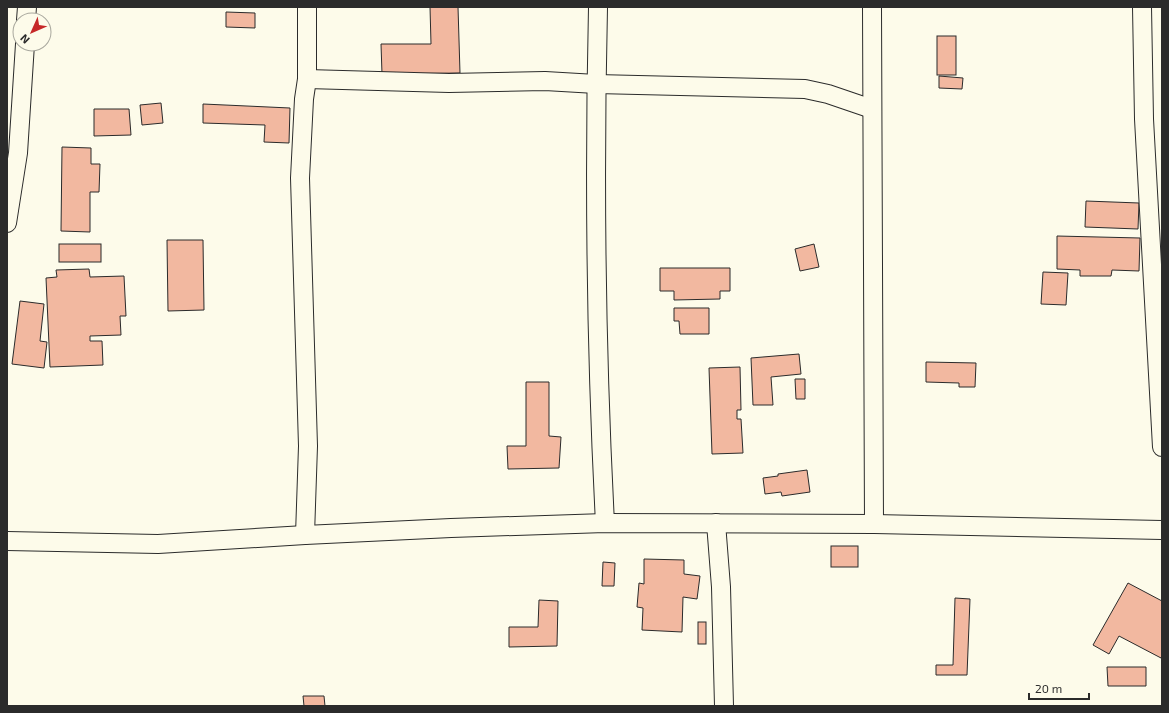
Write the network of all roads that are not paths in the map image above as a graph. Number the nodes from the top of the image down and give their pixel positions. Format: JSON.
{"nodes":[{"id":1,"x":307,"y":7,"type":"edge"},
{"id":2,"x":598,"y":7,"type":"edge"},
{"id":3,"x":872,"y":7,"type":"edge"},
{"id":4,"x":1142,"y":7,"type":"edge"},
{"id":5,"x":24,"y":52,"type":"edge"},
{"id":6,"x":307,"y":78,"type":"junction"},
{"id":7,"x":596,"y":84,"type":"junction"},
{"id":8,"x":872,"y":108,"type":"junction"},
{"id":9,"x":7,"y":224,"type":"edge"},
{"id":10,"x":1162,"y":447,"type":"edge"},
{"id":11,"x":605,"y":523,"type":"junction"},
{"id":12,"x":716,"y":523,"type":"junction"},
{"id":13,"x":874,"y":524,"type":"junction"},
{"id":14,"x":1162,"y":530,"type":"edge"},
{"id":15,"x":304,"y":535,"type":"junction"},
{"id":16,"x":7,"y":541,"type":"edge"},
{"id":17,"x":724,"y":706,"type":"edge"}],
"edges":[{"from":1,"to":6,"type":"street"},
{"from":2,"to":7,"type":"street"},
{"from":3,"to":8,"type":"street"},
{"from":4,"to":10,"type":"street"},
{"from":5,"to":9,"type":"street"},
{"from":6,"to":7,"type":"street"},
{"from":6,"to":15,"type":"street"},
{"from":7,"to":8,"type":"street"},
{"from":7,"to":11,"type":"street"},
{"from":8,"to":13,"type":"street"},
{"from":11,"to":12,"type":"street"},
{"from":11,"to":15,"type":"street"},
{"from":12,"to":13,"type":"street"},
{"from":12,"to":17,"type":"street"},
{"from":13,"to":14,"type":"street"},
{"from":15,"to":16,"type":"street"}]}
